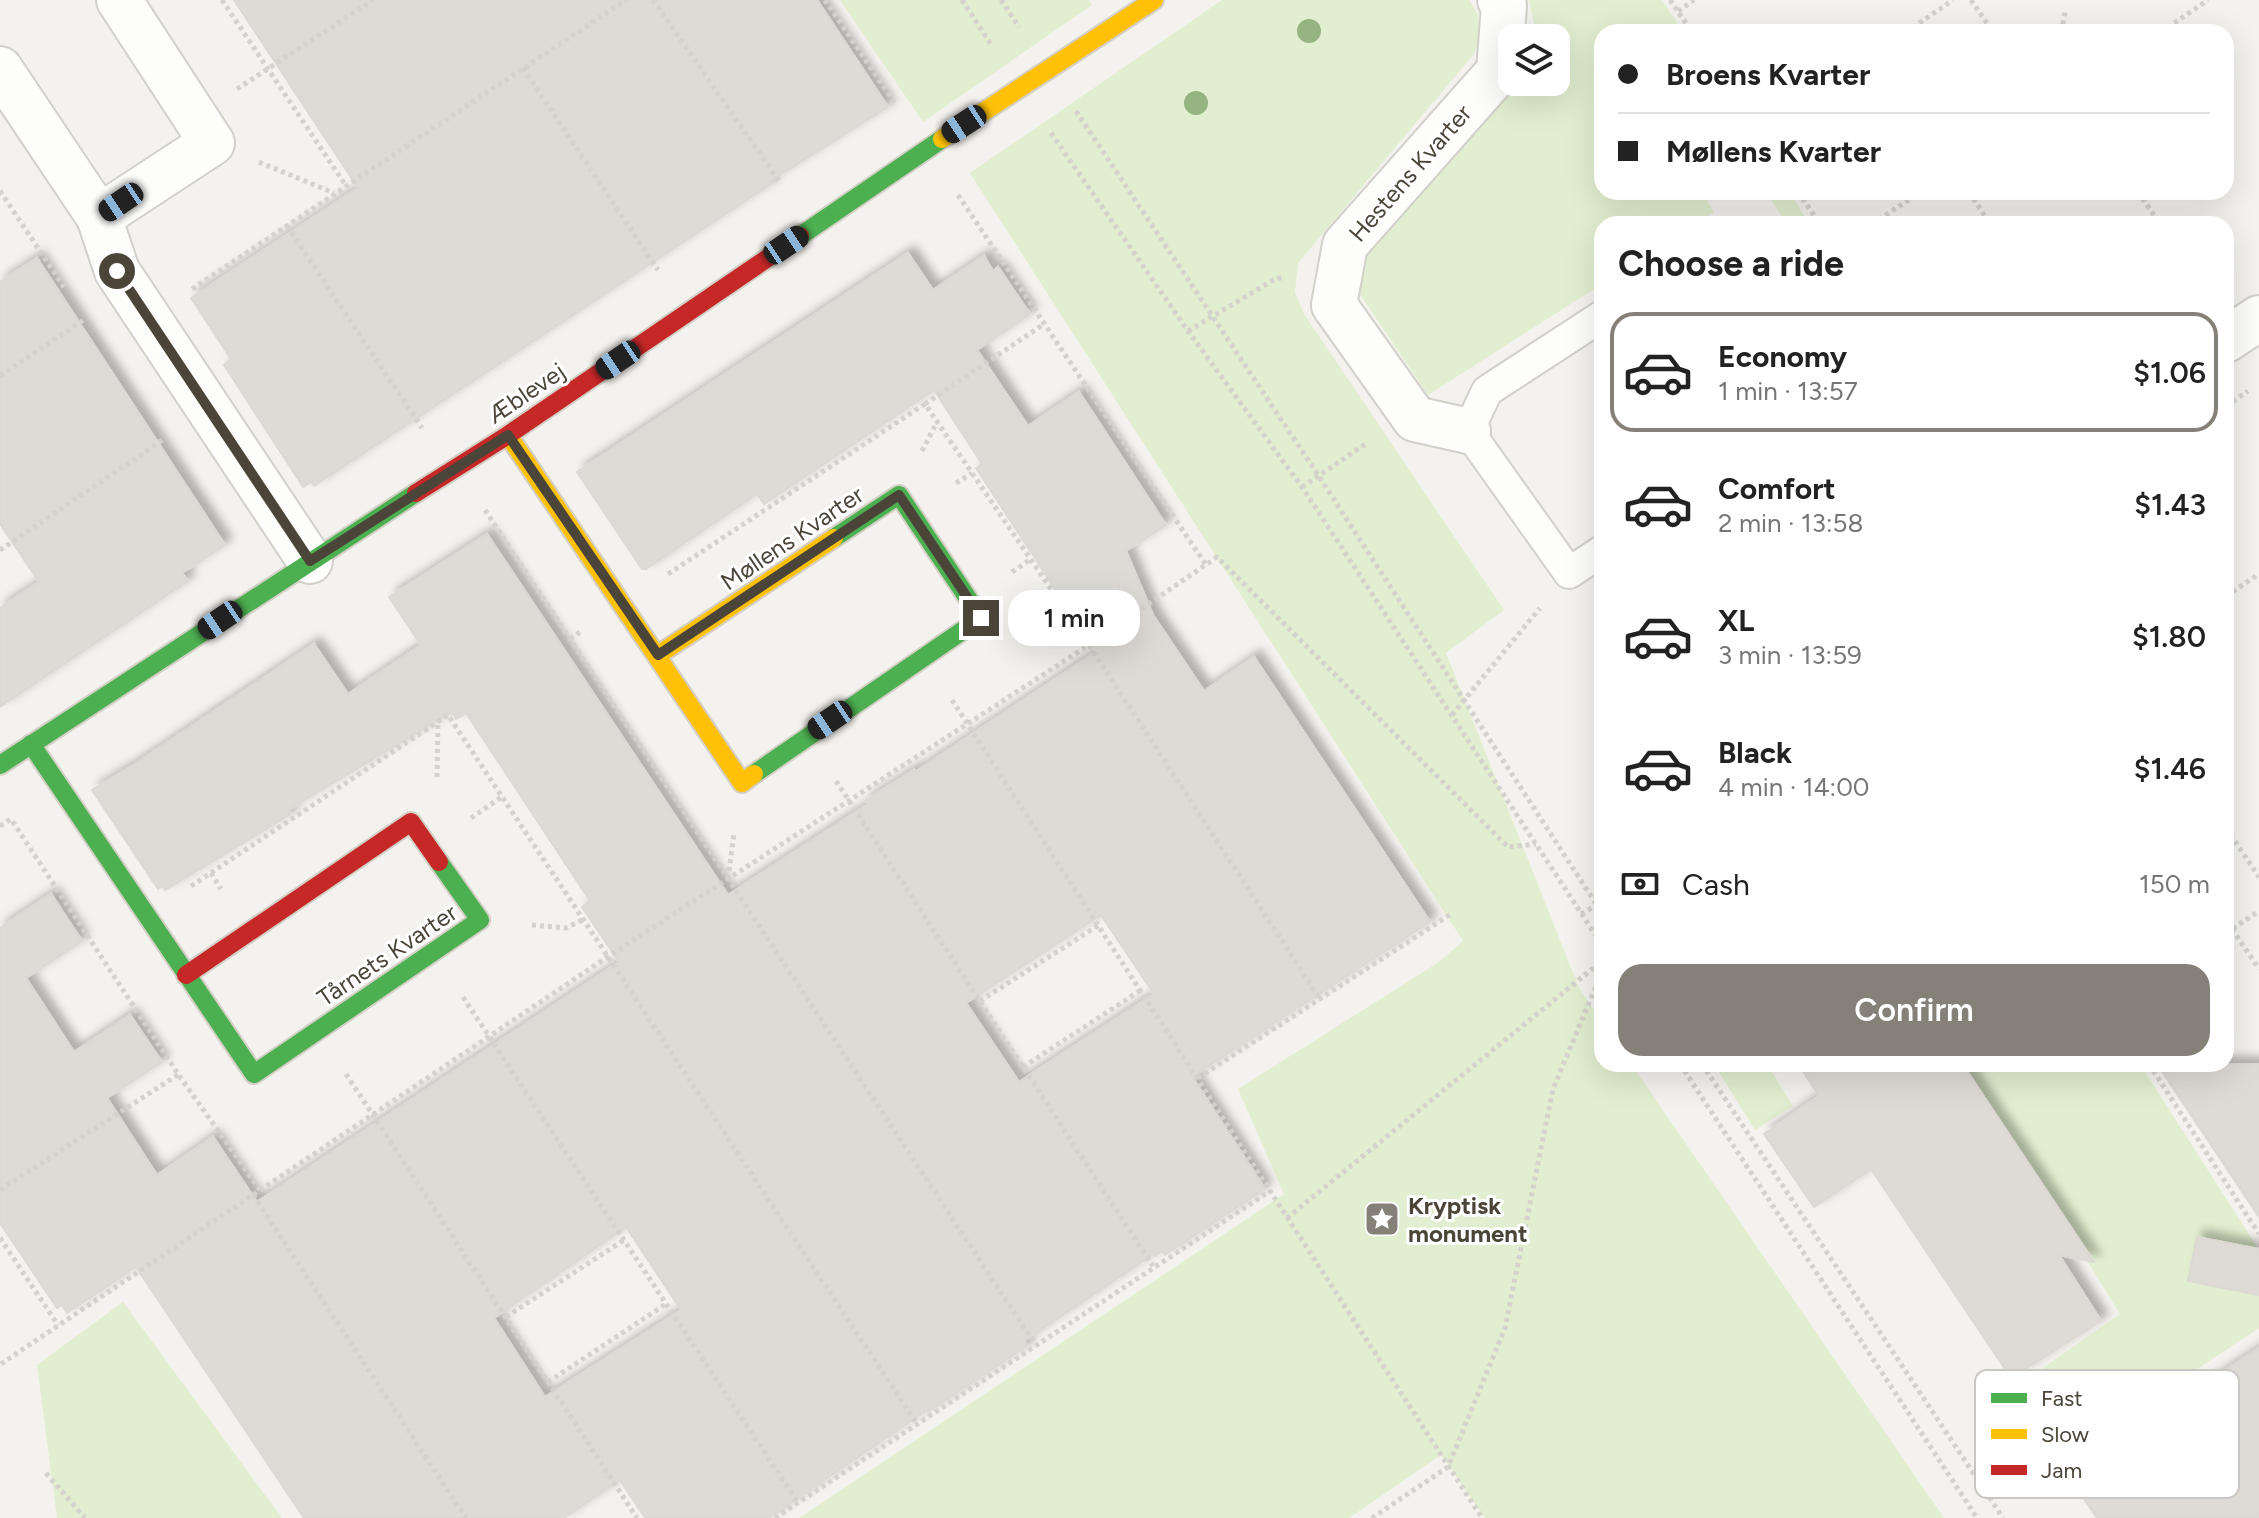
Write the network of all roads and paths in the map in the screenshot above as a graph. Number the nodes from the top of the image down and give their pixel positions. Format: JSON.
{"nodes":[{"id":1,"x":119,"y":0,"type":"edge"},
{"id":2,"x":222,"y":0,"type":"edge"},
{"id":3,"x":373,"y":0,"type":"edge"},
{"id":4,"x":626,"y":0,"type":"edge"},
{"id":5,"x":653,"y":0,"type":"edge"},
{"id":6,"x":825,"y":0,"type":"edge"},
{"id":7,"x":962,"y":0,"type":"edge"},
{"id":8,"x":1001,"y":0,"type":"edge"},
{"id":9,"x":1154,"y":0,"type":"edge"},
{"id":10,"x":1500,"y":0,"type":"edge"},
{"id":11,"x":1670,"y":0,"type":"edge"},
{"id":12,"x":1694,"y":0,"type":"edge"},
{"id":13,"x":1953,"y":0,"type":"edge"},
{"id":14,"x":1971,"y":0,"type":"edge"},
{"id":15,"x":2208,"y":0,"type":"edge"},
{"id":16,"x":2066,"y":9,"type":"dead end"},
{"id":17,"x":1678,"y":11,"type":"junction"},
{"id":18,"x":1687,"y":24,"type":"edge"},
{"id":19,"x":1918,"y":24,"type":"edge"},
{"id":20,"x":1988,"y":24,"type":"edge"},
{"id":21,"x":2063,"y":24,"type":"edge"},
{"id":22,"x":2173,"y":24,"type":"edge"},
{"id":23,"x":1025,"y":35,"type":"dead end"},
{"id":24,"x":993,"y":48,"type":"dead end"},
{"id":25,"x":523,"y":68,"type":"junction"},
{"id":26,"x":0,"y":69,"type":"edge"},
{"id":27,"x":268,"y":69,"type":"junction"},
{"id":28,"x":1067,"y":98,"type":"dead end"},
{"id":29,"x":1051,"y":133,"type":"dead end"},
{"id":30,"x":212,"y":143,"type":"junction"},
{"id":31,"x":934,"y":144,"type":"junction"},
{"id":32,"x":346,"y":186,"type":"junction"},
{"id":33,"x":335,"y":194,"type":"junction"},
{"id":34,"x":958,"y":195,"type":"dead end"},
{"id":35,"x":1909,"y":200,"type":"edge"},
{"id":36,"x":1884,"y":216,"type":"edge"},
{"id":37,"x":99,"y":217,"type":"junction"},
{"id":38,"x":287,"y":226,"type":"junction"},
{"id":39,"x":811,"y":228,"type":"junction"},
{"id":40,"x":1275,"y":279,"type":"dead end"},
{"id":41,"x":687,"y":313,"type":"junction"},
{"id":42,"x":1213,"y":316,"type":"junction"},
{"id":43,"x":2259,"y":318,"type":"edge"},
{"id":44,"x":85,"y":319,"type":"dead end"},
{"id":45,"x":148,"y":319,"type":"junction"},
{"id":46,"x":1594,"y":321,"type":"edge"},
{"id":47,"x":1044,"y":324,"type":"junction"},
{"id":48,"x":1188,"y":331,"type":"junction"},
{"id":49,"x":2234,"y":335,"type":"edge"},
{"id":50,"x":0,"y":376,"type":"edge"},
{"id":51,"x":2259,"y":384,"type":"edge"},
{"id":52,"x":2234,"y":401,"type":"edge"},
{"id":53,"x":925,"y":404,"type":"dead end"},
{"id":54,"x":1412,"y":414,"type":"junction"},
{"id":55,"x":1468,"y":431,"type":"junction"},
{"id":56,"x":508,"y":435,"type":"junction"},
{"id":57,"x":164,"y":439,"type":"dead end"},
{"id":58,"x":451,"y":471,"type":"junction"},
{"id":59,"x":1318,"y":475,"type":"junction"},
{"id":60,"x":1302,"y":487,"type":"junction"},
{"id":61,"x":481,"y":504,"type":"dead end"},
{"id":62,"x":0,"y":550,"type":"edge"},
{"id":63,"x":1594,"y":556,"type":"edge"},
{"id":64,"x":310,"y":561,"type":"junction"},
{"id":65,"x":1206,"y":565,"type":"junction"},
{"id":66,"x":1569,"y":573,"type":"junction"},
{"id":67,"x":2259,"y":574,"type":"edge"},
{"id":68,"x":2234,"y":591,"type":"edge"},
{"id":69,"x":1089,"y":645,"type":"junction"},
{"id":70,"x":658,"y":655,"type":"junction"},
{"id":71,"x":923,"y":657,"type":"junction"},
{"id":72,"x":1464,"y":699,"type":"junction"},
{"id":73,"x":1452,"y":715,"type":"junction"},
{"id":74,"x":968,"y":723,"type":"junction"},
{"id":75,"x":31,"y":744,"type":"junction"},
{"id":76,"x":0,"y":765,"type":"edge"},
{"id":77,"x":849,"y":800,"type":"junction"},
{"id":78,"x":0,"y":826,"type":"edge"},
{"id":79,"x":2234,"y":840,"type":"edge"},
{"id":80,"x":1536,"y":844,"type":"junction"},
{"id":81,"x":2259,"y":877,"type":"edge"},
{"id":82,"x":727,"y":880,"type":"junction"},
{"id":83,"x":1594,"y":895,"type":"edge"},
{"id":84,"x":1594,"y":906,"type":"edge"},
{"id":85,"x":2259,"y":911,"type":"edge"},
{"id":86,"x":1451,"y":914,"type":"dead end"},
{"id":87,"x":1581,"y":914,"type":"junction"},
{"id":88,"x":1099,"y":925,"type":"junction"},
{"id":89,"x":2234,"y":928,"type":"edge"},
{"id":90,"x":1594,"y":933,"type":"edge"},
{"id":91,"x":2234,"y":937,"type":"edge"},
{"id":92,"x":609,"y":956,"type":"junction"},
{"id":93,"x":1594,"y":968,"type":"edge"},
{"id":94,"x":2259,"y":969,"type":"edge"},
{"id":95,"x":186,"y":975,"type":"junction"},
{"id":96,"x":1141,"y":990,"type":"junction"},
{"id":97,"x":1594,"y":991,"type":"edge"},
{"id":98,"x":1320,"y":999,"type":"junction"},
{"id":99,"x":980,"y":1001,"type":"junction"},
{"id":100,"x":489,"y":1036,"type":"junction"},
{"id":101,"x":230,"y":1040,"type":"junction"},
{"id":102,"x":1023,"y":1067,"type":"junction"},
{"id":103,"x":1685,"y":1072,"type":"edge"},
{"id":104,"x":1707,"y":1072,"type":"edge"},
{"id":105,"x":2154,"y":1072,"type":"edge"},
{"id":106,"x":178,"y":1074,"type":"junction"},
{"id":107,"x":1198,"y":1078,"type":"junction"},
{"id":108,"x":372,"y":1115,"type":"junction"},
{"id":109,"x":0,"y":1190,"type":"edge"},
{"id":110,"x":260,"y":1190,"type":"junction"},
{"id":111,"x":1270,"y":1191,"type":"junction"},
{"id":112,"x":253,"y":1195,"type":"junction"},
{"id":113,"x":1287,"y":1218,"type":"junction"},
{"id":114,"x":2259,"y":1234,"type":"edge"},
{"id":115,"x":0,"y":1238,"type":"edge"},
{"id":116,"x":624,"y":1240,"type":"junction"},
{"id":117,"x":1153,"y":1266,"type":"junction"},
{"id":118,"x":666,"y":1304,"type":"junction"},
{"id":119,"x":506,"y":1317,"type":"junction"},
{"id":120,"x":58,"y":1325,"type":"junction"},
{"id":121,"x":1035,"y":1344,"type":"junction"},
{"id":122,"x":1,"y":1364,"type":"edge"},
{"id":123,"x":548,"y":1382,"type":"junction"},
{"id":124,"x":917,"y":1424,"type":"junction"},
{"id":125,"x":1448,"y":1467,"type":"junction"},
{"id":126,"x":46,"y":1473,"type":"dead end"},
{"id":127,"x":1975,"y":1476,"type":"edge"},
{"id":128,"x":1990,"y":1498,"type":"edge"},
{"id":129,"x":798,"y":1503,"type":"junction"},
{"id":130,"x":85,"y":1518,"type":"edge"},
{"id":131,"x":466,"y":1518,"type":"edge"},
{"id":132,"x":637,"y":1518,"type":"edge"},
{"id":133,"x":775,"y":1518,"type":"edge"},
{"id":134,"x":1372,"y":1518,"type":"edge"},
{"id":135,"x":1482,"y":1518,"type":"edge"},
{"id":136,"x":1977,"y":1518,"type":"edge"},
{"id":137,"x":2003,"y":1518,"type":"edge"}],
"edges":[{"from":1,"to":30,"type":"street"},
{"from":2,"to":27,"type":"path"},
{"from":3,"to":27,"type":"path"},
{"from":4,"to":25,"type":"path"},
{"from":5,"to":39,"type":"path"},
{"from":6,"to":31,"type":"path"},
{"from":7,"to":24,"type":"path"},
{"from":8,"to":23,"type":"path"},
{"from":9,"to":31,"type":"street","name":"Æblevej","bridge":true},
{"from":10,"to":54,"type":"street","name":"Hestens Kvarter"},
{"from":11,"to":17,"type":"path"},
{"from":12,"to":17,"type":"path"},
{"from":13,"to":19,"type":"path"},
{"from":14,"to":20,"type":"path"},
{"from":15,"to":22,"type":"path"},
{"from":16,"to":21,"type":"path"},
{"from":17,"to":18,"type":"path"},
{"from":25,"to":32,"type":"path"},
{"from":25,"to":41,"type":"path"},
{"from":26,"to":37,"type":"street"},
{"from":27,"to":32,"type":"path"},
{"from":28,"to":42,"type":"path"},
{"from":29,"to":48,"type":"path"},
{"from":30,"to":33,"type":"path"},
{"from":30,"to":37,"type":"street"},
{"from":31,"to":39,"type":"street","name":"Æblevej"},
{"from":32,"to":33,"type":"path"},
{"from":33,"to":38,"type":"path"},
{"from":34,"to":47,"type":"path"},
{"from":35,"to":36,"type":"path"},
{"from":37,"to":45,"type":"street"},
{"from":38,"to":45,"type":"path"},
{"from":38,"to":58,"type":"path"},
{"from":39,"to":41,"type":"street","name":"Æblevej"},
{"from":40,"to":42,"type":"path"},
{"from":41,"to":56,"type":"street","name":"Æblevej"},
{"from":42,"to":48,"type":"path"},
{"from":42,"to":59,"type":"path"},
{"from":43,"to":49,"type":"street"},
{"from":44,"to":50,"type":"path"},
{"from":45,"to":64,"type":"street"},
{"from":46,"to":55,"type":"lane"},
{"from":47,"to":53,"type":"path"},
{"from":47,"to":65,"type":"path"},
{"from":48,"to":60,"type":"path"},
{"from":51,"to":52,"type":"path"},
{"from":54,"to":55,"type":"street"},
{"from":54,"to":59,"type":"path"},
{"from":55,"to":66,"type":"lane"},
{"from":56,"to":58,"type":"street","name":"Æblevej"},
{"from":56,"to":70,"type":"street","name":"Møllens Kvarter"},
{"from":57,"to":62,"type":"path"},
{"from":58,"to":64,"type":"street","name":"Æblevej"},
{"from":59,"to":60,"type":"path"},
{"from":59,"to":72,"type":"path"},
{"from":60,"to":73,"type":"path"},
{"from":61,"to":82,"type":"path"},
{"from":63,"to":66,"type":"lane"},
{"from":64,"to":75,"type":"street","name":"Æblevej"},
{"from":65,"to":69,"type":"path"},
{"from":65,"to":80,"type":"path"},
{"from":66,"to":72,"type":"path"},
{"from":67,"to":68,"type":"path"},
{"from":69,"to":74,"type":"path"},
{"from":69,"to":98,"type":"path"},
{"from":70,"to":71,"type":"street","name":"Møllens Kvarter"},
{"from":70,"to":71,"type":"street","name":"Møllens Kvarter"},
{"from":71,"to":74,"type":"path"},
{"from":72,"to":73,"type":"path"},
{"from":72,"to":83,"type":"path"},
{"from":73,"to":80,"type":"path"},
{"from":74,"to":77,"type":"path"},
{"from":74,"to":88,"type":"path"},
{"from":75,"to":76,"type":"street","name":"Æblevej"},
{"from":75,"to":95,"type":"street","name":"Tårnets Kvarter"},
{"from":77,"to":82,"type":"path"},
{"from":77,"to":99,"type":"path"},
{"from":78,"to":106,"type":"path"},
{"from":79,"to":81,"type":"path"},
{"from":80,"to":87,"type":"path"},
{"from":82,"to":92,"type":"path"},
{"from":82,"to":121,"type":"path"},
{"from":84,"to":87,"type":"path"},
{"from":85,"to":89,"type":"path"},
{"from":86,"to":98,"type":"path"},
{"from":87,"to":90,"type":"path"},
{"from":88,"to":96,"type":"path"},
{"from":88,"to":99,"type":"path"},
{"from":91,"to":94,"type":"path"},
{"from":92,"to":100,"type":"path"},
{"from":92,"to":124,"type":"path"},
{"from":93,"to":113,"type":"path"},
{"from":95,"to":101,"type":"street","name":"Tårnets Kvarter"},
{"from":95,"to":101,"type":"street","name":"Tårnets Kvarter"},
{"from":96,"to":102,"type":"path"},
{"from":96,"to":107,"type":"path"},
{"from":97,"to":125,"type":"path"},
{"from":98,"to":107,"type":"path"},
{"from":99,"to":102,"type":"path"},
{"from":100,"to":108,"type":"path"},
{"from":100,"to":116,"type":"path"},
{"from":101,"to":106,"type":"path"},
{"from":102,"to":117,"type":"path"},
{"from":103,"to":136,"type":"path"},
{"from":104,"to":127,"type":"path"},
{"from":105,"to":114,"type":"path"},
{"from":106,"to":109,"type":"path"},
{"from":106,"to":110,"type":"path"},
{"from":107,"to":111,"type":"path"},
{"from":108,"to":110,"type":"path"},
{"from":108,"to":119,"type":"path"},
{"from":110,"to":112,"type":"path"},
{"from":111,"to":113,"type":"path"},
{"from":111,"to":117,"type":"path"},
{"from":112,"to":120,"type":"path"},
{"from":112,"to":131,"type":"path"},
{"from":113,"to":125,"type":"path"},
{"from":115,"to":120,"type":"path"},
{"from":116,"to":118,"type":"path"},
{"from":116,"to":119,"type":"path"},
{"from":117,"to":121,"type":"path"},
{"from":118,"to":123,"type":"path"},
{"from":118,"to":129,"type":"path"},
{"from":119,"to":123,"type":"path"},
{"from":120,"to":122,"type":"path"},
{"from":121,"to":124,"type":"path"},
{"from":123,"to":132,"type":"path"},
{"from":124,"to":129,"type":"path"},
{"from":125,"to":134,"type":"path"},
{"from":125,"to":135,"type":"path"},
{"from":126,"to":130,"type":"path"},
{"from":128,"to":137,"type":"path"},
{"from":129,"to":133,"type":"path"}]}
